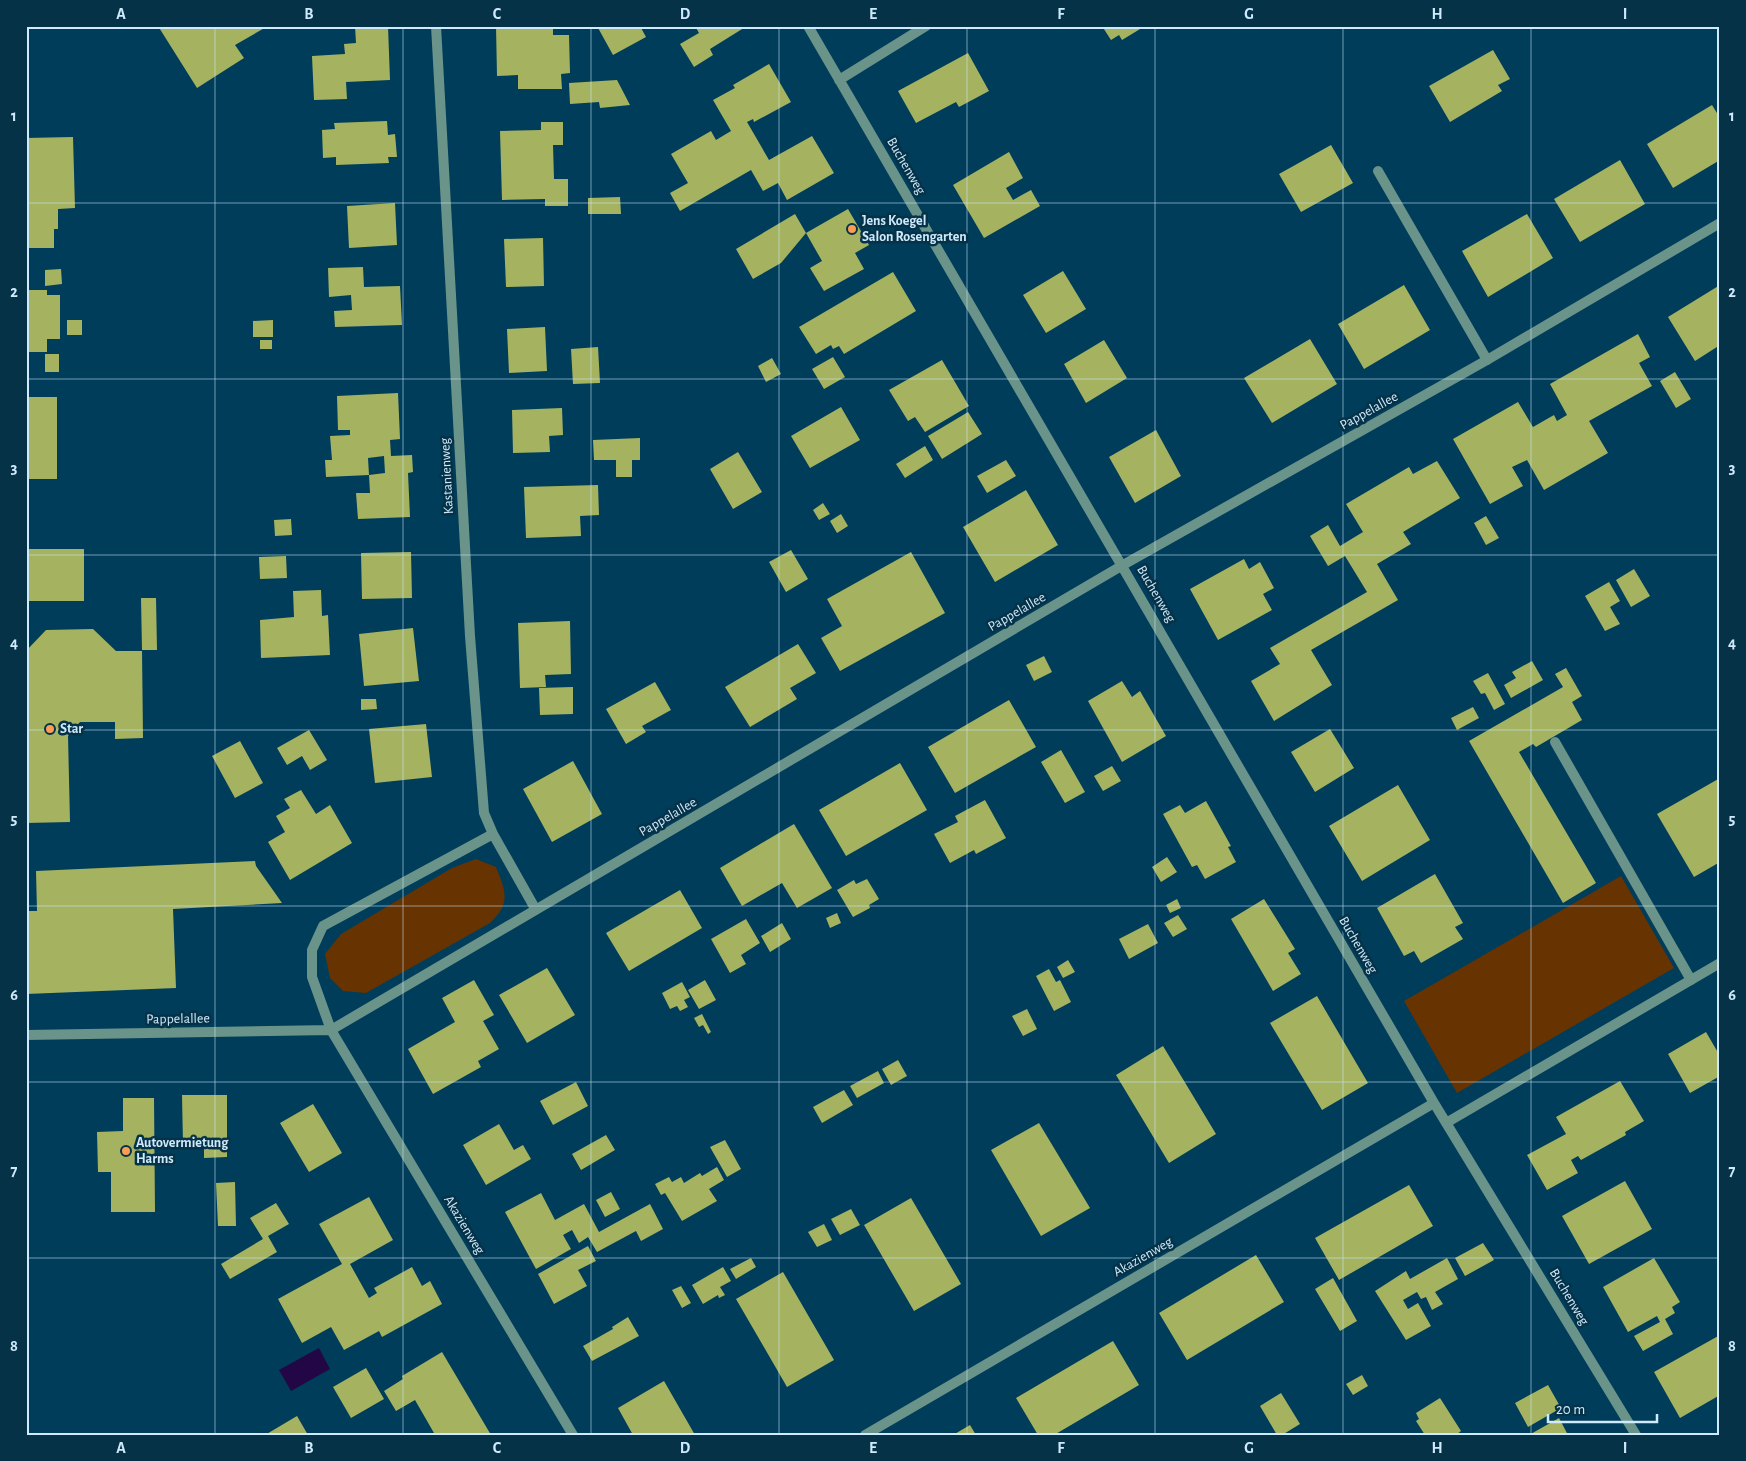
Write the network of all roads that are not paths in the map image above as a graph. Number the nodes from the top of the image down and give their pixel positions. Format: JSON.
{"nodes":[{"id":1,"x":436,"y":26,"type":"edge"},
{"id":2,"x":808,"y":26,"type":"edge"},
{"id":3,"x":926,"y":26,"type":"edge"},
{"id":4,"x":839,"y":80,"type":"junction"},
{"id":5,"x":1378,"y":171,"type":"dead end"},
{"id":6,"x":1720,"y":223,"type":"edge"},
{"id":7,"x":1487,"y":360,"type":"junction"},
{"id":8,"x":1123,"y":566,"type":"junction"},
{"id":9,"x":1555,"y":742,"type":"dead end"},
{"id":10,"x":493,"y":834,"type":"junction"},
{"id":11,"x":536,"y":910,"type":"junction"},
{"id":12,"x":1720,"y":963,"type":"edge"},
{"id":13,"x":1691,"y":980,"type":"junction"},
{"id":14,"x":331,"y":1030,"type":"junction"},
{"id":15,"x":26,"y":1035,"type":"edge"},
{"id":16,"x":1434,"y":1103,"type":"junction"},
{"id":17,"x":1446,"y":1123,"type":"junction"},
{"id":18,"x":573,"y":1435,"type":"edge"},
{"id":19,"x":865,"y":1435,"type":"edge"},
{"id":20,"x":1636,"y":1435,"type":"edge"}],
"edges":[{"from":1,"to":10,"type":"street","name":"Kastanienweg"},
{"from":2,"to":4,"type":"street","name":"Buchenweg"},
{"from":3,"to":4,"type":"street"},
{"from":4,"to":8,"type":"street","name":"Buchenweg"},
{"from":5,"to":7,"type":"street"},
{"from":6,"to":7,"type":"street","name":"Pappelallee"},
{"from":7,"to":8,"type":"street","name":"Pappelallee"},
{"from":8,"to":11,"type":"street","name":"Pappelallee"},
{"from":8,"to":16,"type":"street","name":"Buchenweg"},
{"from":9,"to":13,"type":"street"},
{"from":10,"to":11,"type":"street","name":"Kastanienweg"},
{"from":10,"to":14,"type":"street"},
{"from":11,"to":14,"type":"street","name":"Pappelallee"},
{"from":12,"to":13,"type":"street"},
{"from":13,"to":17,"type":"street"},
{"from":14,"to":15,"type":"street","name":"Pappelallee"},
{"from":14,"to":18,"type":"street","name":"Akazienweg"},
{"from":16,"to":17,"type":"street","name":"Buchenweg"},
{"from":16,"to":19,"type":"street","name":"Akazienweg"},
{"from":17,"to":20,"type":"street","name":"Buchenweg"}]}
